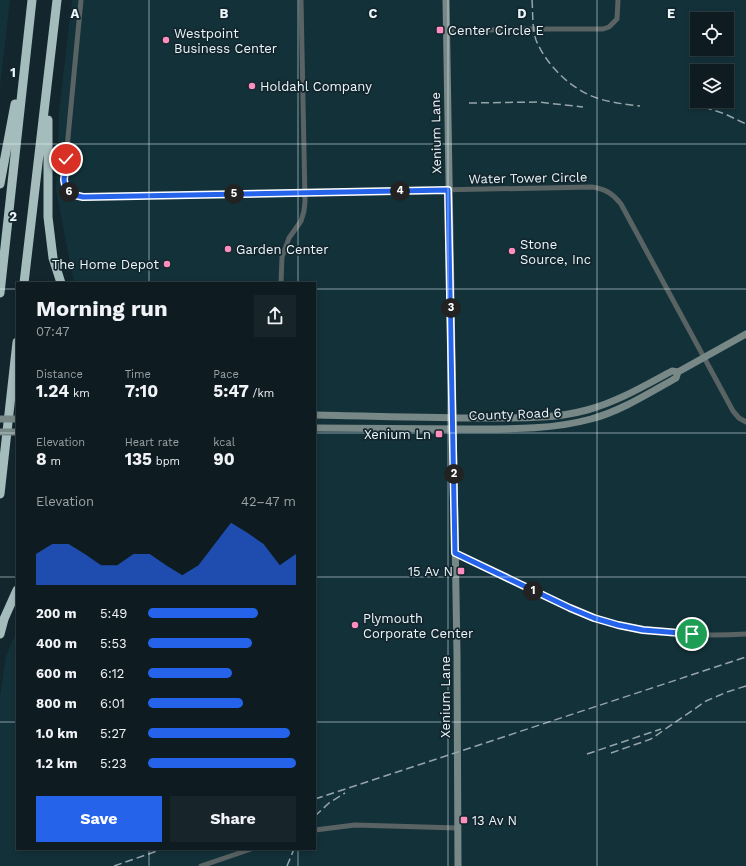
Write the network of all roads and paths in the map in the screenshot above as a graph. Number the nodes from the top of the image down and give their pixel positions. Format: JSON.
{"nodes":[{"id":1,"x":32,"y":0,"type":"edge"},
{"id":2,"x":57,"y":0,"type":"edge"},
{"id":3,"x":82,"y":0,"type":"edge"},
{"id":4,"x":301,"y":0,"type":"edge"},
{"id":5,"x":446,"y":0,"type":"edge"},
{"id":6,"x":618,"y":0,"type":"edge"},
{"id":7,"x":446,"y":31,"type":"junction"},
{"id":8,"x":49,"y":68,"type":"junction"},
{"id":9,"x":24,"y":78,"type":"junction"},
{"id":10,"x":0,"y":184,"type":"edge"},
{"id":11,"x":448,"y":190,"type":"junction"},
{"id":12,"x":304,"y":193,"type":"junction"},
{"id":13,"x":24,"y":282,"type":"edge"},
{"id":14,"x":61,"y":282,"type":"edge"},
{"id":15,"x":281,"y":282,"type":"edge"},
{"id":16,"x":0,"y":293,"type":"edge"},
{"id":17,"x":746,"y":334,"type":"edge"},
{"id":18,"x":16,"y":351,"type":"edge"},
{"id":19,"x":704,"y":357,"type":"junction"},
{"id":20,"x":678,"y":372,"type":"junction"},
{"id":21,"x":316,"y":415,"type":"edge"},
{"id":22,"x":453,"y":418,"type":"junction"},
{"id":23,"x":0,"y":419,"type":"edge"},
{"id":24,"x":16,"y":419,"type":"edge"},
{"id":25,"x":746,"y":422,"type":"edge"},
{"id":26,"x":316,"y":428,"type":"edge"},
{"id":27,"x":453,"y":429,"type":"junction"},
{"id":28,"x":0,"y":432,"type":"edge"},
{"id":29,"x":16,"y":432,"type":"edge"},
{"id":30,"x":0,"y":494,"type":"edge"},
{"id":31,"x":455,"y":553,"type":"junction"},
{"id":32,"x":16,"y":592,"type":"edge"},
{"id":33,"x":0,"y":634,"type":"edge"},
{"id":34,"x":746,"y":634,"type":"edge"},
{"id":35,"x":458,"y":828,"type":"junction"},
{"id":36,"x":316,"y":830,"type":"edge"},
{"id":37,"x":248,"y":850,"type":"edge"},
{"id":38,"x":201,"y":866,"type":"edge"},
{"id":39,"x":458,"y":866,"type":"edge"}],
"edges":[{"from":1,"to":9,"type":"highway"},
{"from":2,"to":8,"type":"highway"},
{"from":3,"to":12,"type":"street","name":"Water Tower Circle"},
{"from":4,"to":12,"type":"street"},
{"from":5,"to":7,"type":"main road","name":"Xenium Lane"},
{"from":6,"to":7,"type":"street"},
{"from":7,"to":11,"type":"main road","name":"Xenium Lane"},
{"from":8,"to":13,"type":"highway"},
{"from":8,"to":14,"type":"highway"},
{"from":9,"to":10,"type":"highway"},
{"from":9,"to":16,"type":"highway"},
{"from":11,"to":12,"type":"street","name":"Water Tower Circle"},
{"from":11,"to":19,"type":"street","name":"Water Tower Circle"},
{"from":11,"to":22,"type":"main road","name":"Xenium Lane"},
{"from":12,"to":15,"type":"street"},
{"from":17,"to":19,"type":"main road","name":"County Road 6"},
{"from":18,"to":30,"type":"highway"},
{"from":19,"to":20,"type":"main road","name":"County Road 6"},
{"from":19,"to":25,"type":"street","name":"Water Tower Circle"},
{"from":20,"to":22,"type":"main road","name":"County Road 6"},
{"from":20,"to":27,"type":"main road","name":"County Road 6"},
{"from":21,"to":22,"type":"main road","name":"County Road 6"},
{"from":22,"to":27,"type":"main road","name":"Xenium Lane"},
{"from":23,"to":24,"type":"main road","bridge":true},
{"from":26,"to":27,"type":"main road","name":"County Road 6"},
{"from":27,"to":31,"type":"main road","name":"Xenium Lane"},
{"from":28,"to":29,"type":"main road","bridge":true},
{"from":31,"to":34,"type":"street"},
{"from":31,"to":35,"type":"main road","name":"Xenium Lane"},
{"from":32,"to":33,"type":"highway"},
{"from":35,"to":36,"type":"street"},
{"from":35,"to":39,"type":"main road","name":"Xenium Lane"},
{"from":37,"to":38,"type":"street"}]}
